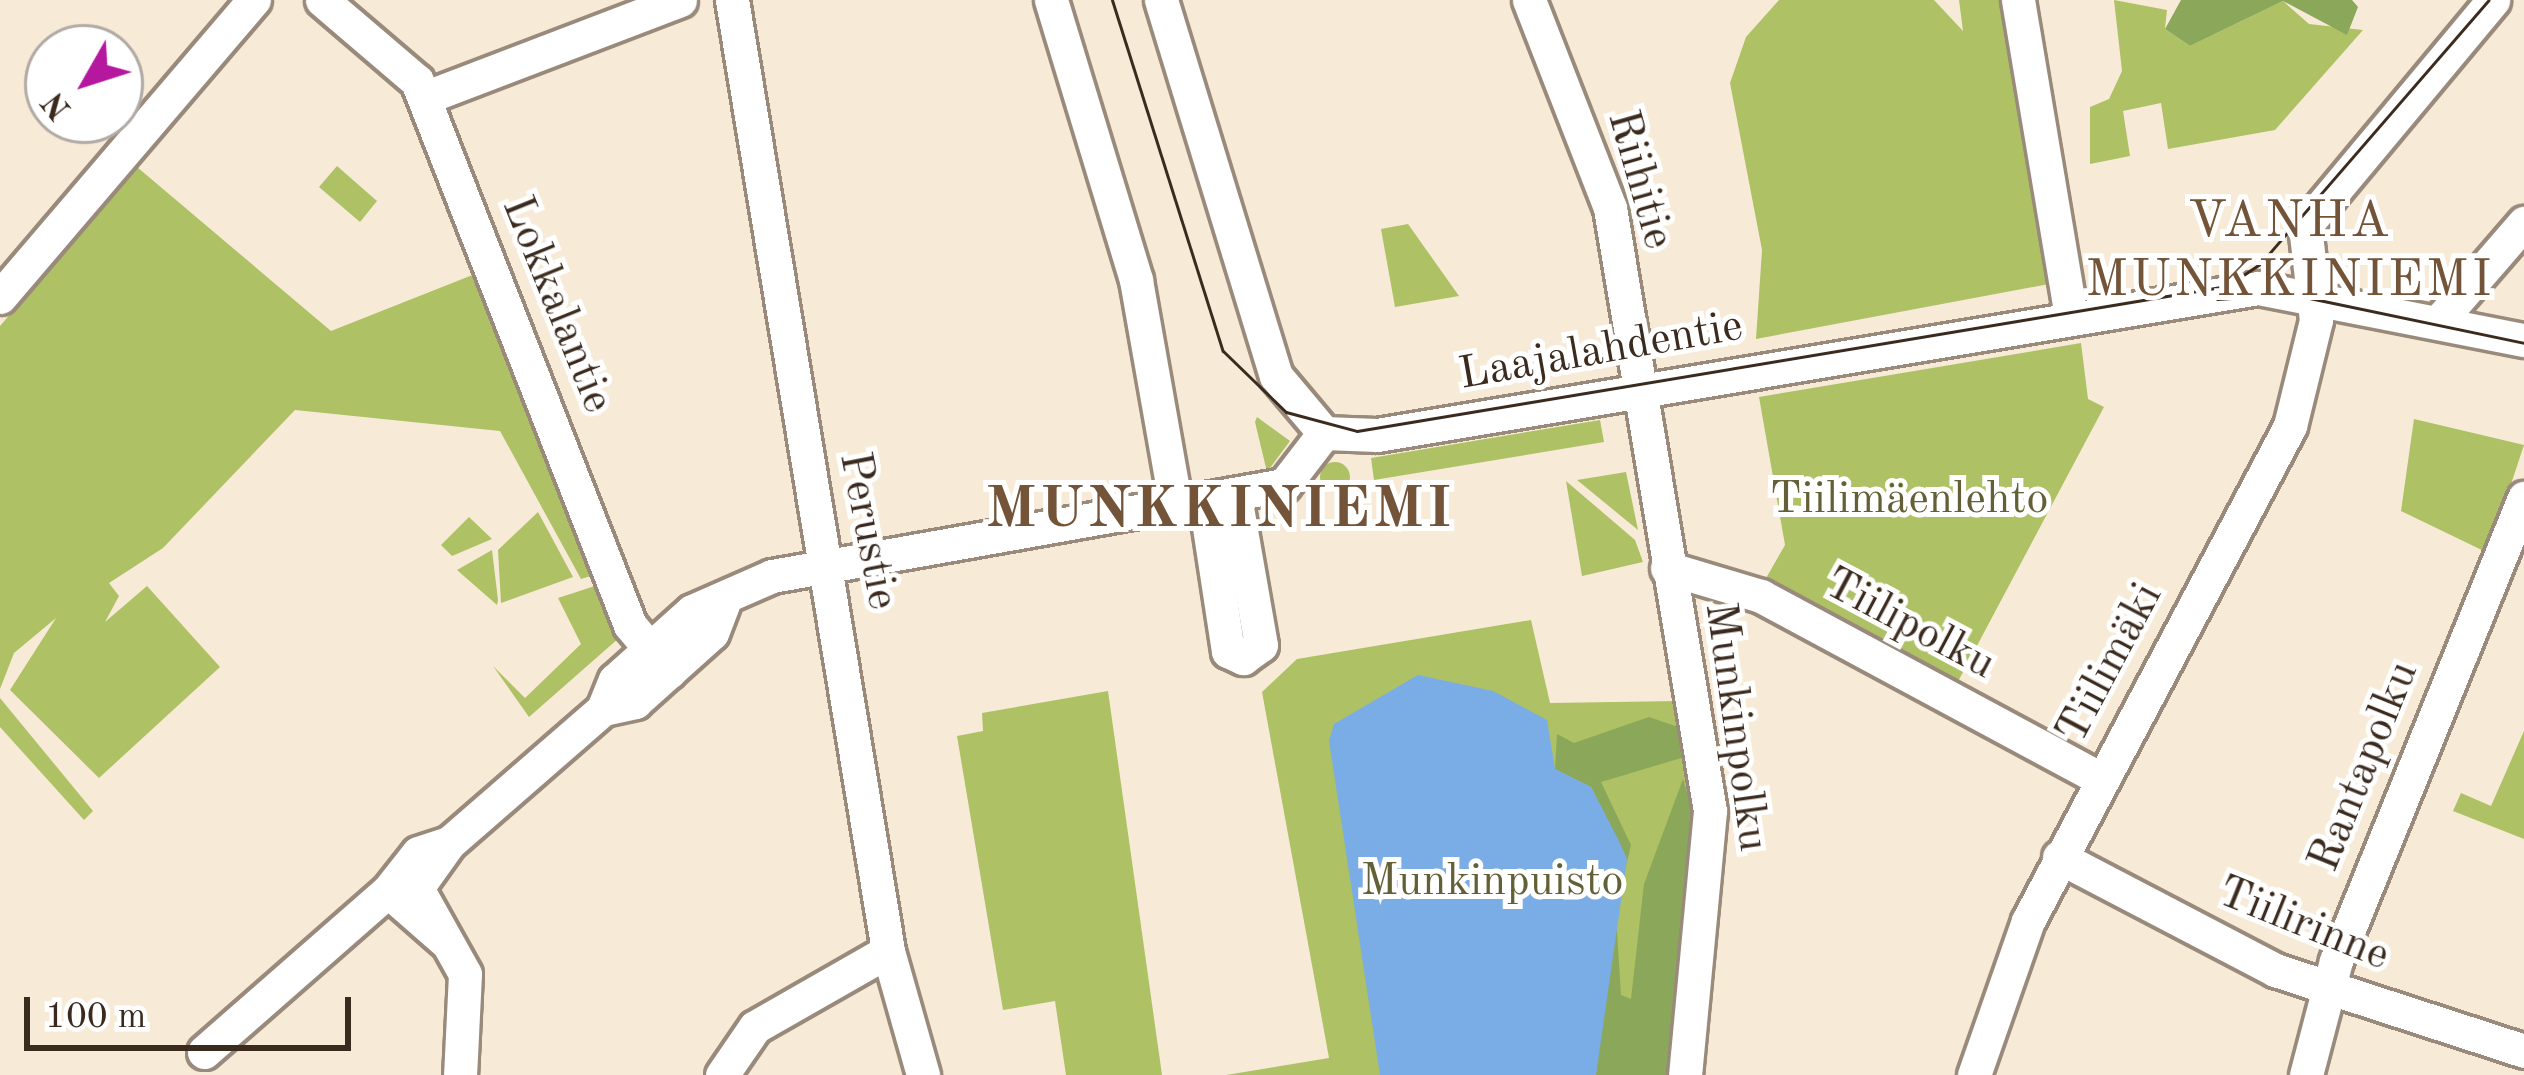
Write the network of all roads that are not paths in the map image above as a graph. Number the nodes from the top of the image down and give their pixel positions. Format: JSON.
{"nodes":[{"id":1,"x":254,"y":0,"type":"edge"},
{"id":2,"x":322,"y":0,"type":"edge"},
{"id":3,"x":680,"y":0,"type":"edge"},
{"id":4,"x":732,"y":0,"type":"edge"},
{"id":5,"x":1051,"y":0,"type":"edge"},
{"id":6,"x":1162,"y":0,"type":"edge"},
{"id":7,"x":1529,"y":0,"type":"edge"},
{"id":8,"x":2018,"y":0,"type":"edge"},
{"id":9,"x":2493,"y":0,"type":"edge"},
{"id":10,"x":424,"y":98,"type":"junction"},
{"id":11,"x":2524,"y":223,"type":"edge"},
{"id":12,"x":2316,"y":294,"type":"junction"},
{"id":13,"x":0,"y":297,"type":"edge"},
{"id":14,"x":2071,"y":318,"type":"junction"},
{"id":15,"x":2439,"y":321,"type":"junction"},
{"id":16,"x":2524,"y":340,"type":"edge"},
{"id":17,"x":1639,"y":392,"type":"junction"},
{"id":18,"x":1324,"y":433,"type":"junction"},
{"id":19,"x":2524,"y":498,"type":"edge"},
{"id":20,"x":1205,"y":501,"type":"junction"},
{"id":21,"x":830,"y":566,"type":"junction"},
{"id":22,"x":1667,"y":568,"type":"junction"},
{"id":23,"x":659,"y":661,"type":"junction"},
{"id":24,"x":2101,"y":778,"type":"junction"},
{"id":25,"x":2059,"y":857,"type":"junction"},
{"id":26,"x":402,"y":890,"type":"junction"},
{"id":27,"x":888,"y":951,"type":"junction"},
{"id":28,"x":2326,"y":988,"type":"junction"},
{"id":29,"x":2524,"y":1051,"type":"edge"},
{"id":30,"x":204,"y":1052,"type":"dead end"},
{"id":31,"x":2524,"y":1065,"type":"edge"},
{"id":32,"x":460,"y":1075,"type":"edge"},
{"id":33,"x":722,"y":1075,"type":"edge"},
{"id":34,"x":923,"y":1075,"type":"edge"},
{"id":35,"x":1684,"y":1075,"type":"edge"},
{"id":36,"x":1974,"y":1075,"type":"edge"},
{"id":37,"x":2306,"y":1075,"type":"edge"},
{"id":38,"x":2521,"y":1075,"type":"edge"}],
"edges":[{"from":1,"to":13,"type":"street"},
{"from":2,"to":10,"type":"street","name":"Lokkalantie"},
{"from":3,"to":10,"type":"street"},
{"from":4,"to":21,"type":"street","name":"Perustie"},
{"from":5,"to":20,"type":"street"},
{"from":6,"to":18,"type":"street"},
{"from":7,"to":17,"type":"street","name":"Riihitie"},
{"from":8,"to":14,"type":"street"},
{"from":9,"to":12,"type":"street","name":"Tiilimäki"},
{"from":10,"to":23,"type":"street","name":"Lokkalantie"},
{"from":11,"to":15,"type":"street"},
{"from":12,"to":14,"type":"street","name":"Laajalahdentie"},
{"from":12,"to":15,"type":"street","name":"Laajalahdentie"},
{"from":12,"to":24,"type":"street","name":"Tiilimäki"},
{"from":14,"to":17,"type":"street","name":"Laajalahdentie"},
{"from":15,"to":16,"type":"street","name":"Laajalahdentie"},
{"from":17,"to":18,"type":"street","name":"Laajalahdentie"},
{"from":17,"to":22,"type":"street","name":"Munkinpolku"},
{"from":18,"to":20,"type":"street"},
{"from":19,"to":28,"type":"street","name":"Rantapolku"},
{"from":20,"to":21,"type":"street"},
{"from":21,"to":23,"type":"street"},
{"from":21,"to":27,"type":"street","name":"Perustie"},
{"from":22,"to":24,"type":"street","name":"Tiilipolku"},
{"from":22,"to":35,"type":"street","name":"Munkinpolku"},
{"from":23,"to":26,"type":"street"},
{"from":24,"to":25,"type":"street","name":"Tiilimäki"},
{"from":25,"to":28,"type":"street","name":"Tiilirinne"},
{"from":25,"to":36,"type":"street","name":"Tiilimäki"},
{"from":26,"to":30,"type":"street"},
{"from":26,"to":32,"type":"street"},
{"from":27,"to":33,"type":"street"},
{"from":27,"to":34,"type":"street","name":"Perustie"},
{"from":28,"to":29,"type":"street","name":"Tiilirinne"},
{"from":28,"to":37,"type":"street","name":"Rantapolku"},
{"from":31,"to":38,"type":"street"}]}
